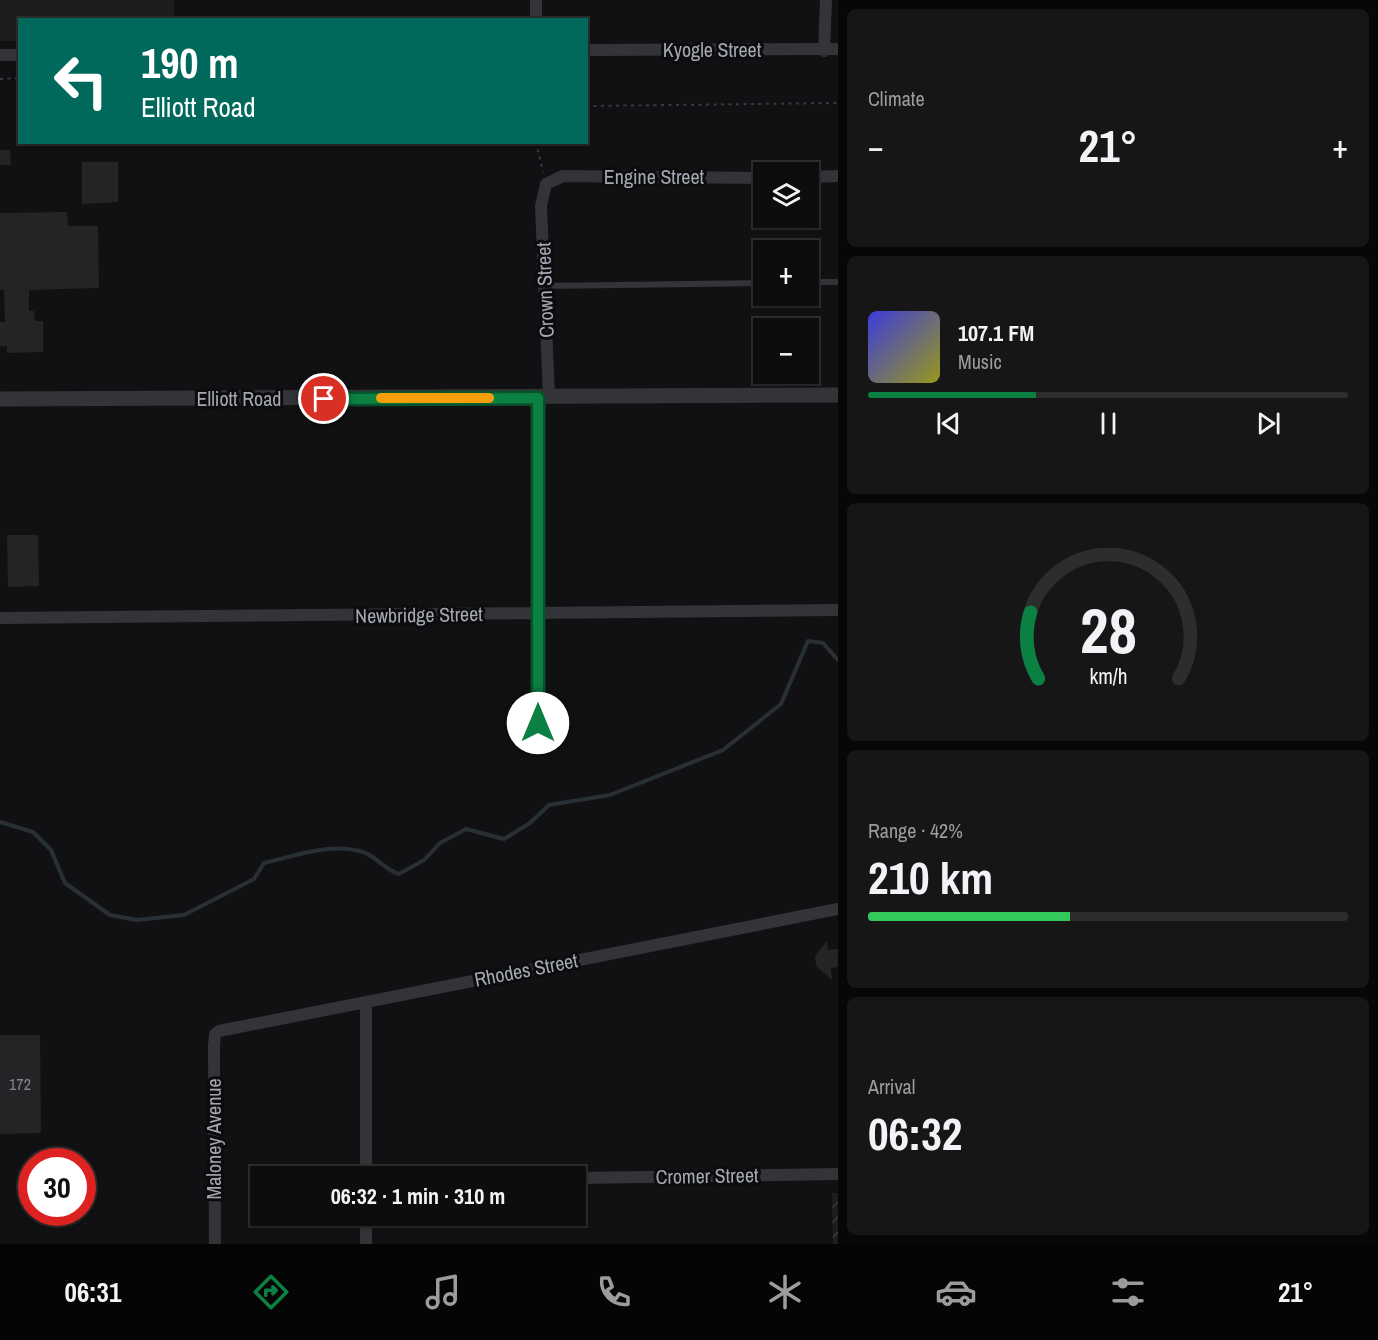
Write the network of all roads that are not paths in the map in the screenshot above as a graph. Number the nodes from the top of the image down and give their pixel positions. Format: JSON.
{"nodes":[{"id":1,"x":536,"y":0,"type":"edge"},
{"id":2,"x":826,"y":0,"type":"edge"},
{"id":3,"x":536,"y":18,"type":"edge"},
{"id":4,"x":838,"y":49,"type":"edge"},
{"id":5,"x":588,"y":50,"type":"edge"},
{"id":6,"x":824,"y":51,"type":"junction"},
{"id":7,"x":18,"y":55,"type":"edge"},
{"id":8,"x":0,"y":56,"type":"edge"},
{"id":9,"x":838,"y":176,"type":"edge"},
{"id":10,"x":819,"y":177,"type":"edge"},
{"id":11,"x":753,"y":178,"type":"edge"},
{"id":12,"x":546,"y":184,"type":"joint"},
{"id":13,"x":819,"y":282,"type":"edge"},
{"id":14,"x":838,"y":282,"type":"edge"},
{"id":15,"x":753,"y":283,"type":"edge"},
{"id":16,"x":544,"y":286,"type":"junction"},
{"id":17,"x":838,"y":395,"type":"edge"},
{"id":18,"x":543,"y":397,"type":"junction"},
{"id":19,"x":0,"y":399,"type":"edge"},
{"id":20,"x":838,"y":610,"type":"edge"},
{"id":21,"x":539,"y":613,"type":"junction"},
{"id":22,"x":0,"y":618,"type":"edge"},
{"id":23,"x":538,"y":723,"type":"dead end"},
{"id":24,"x":838,"y":909,"type":"edge"},
{"id":25,"x":366,"y":1002,"type":"junction"},
{"id":26,"x":215,"y":1034,"type":"joint"},
{"id":27,"x":366,"y":1166,"type":"edge"},
{"id":28,"x":838,"y":1174,"type":"edge"},
{"id":29,"x":586,"y":1178,"type":"edge"},
{"id":30,"x":366,"y":1226,"type":"edge"},
{"id":31,"x":215,"y":1244,"type":"edge"},
{"id":32,"x":366,"y":1244,"type":"edge"}],
"edges":[{"from":1,"to":3,"type":"street"},
{"from":2,"to":6,"type":"street"},
{"from":4,"to":6,"type":"street","name":"Kyogle Street"},
{"from":5,"to":6,"type":"street","name":"Kyogle Street"},
{"from":7,"to":8,"type":"street"},
{"from":9,"to":10,"type":"street"},
{"from":11,"to":12,"type":"street","name":"Engine Street"},
{"from":12,"to":16,"type":"street","name":"Crown Street"},
{"from":13,"to":14,"type":"lane"},
{"from":15,"to":16,"type":"lane"},
{"from":16,"to":18,"type":"street","name":"Crown Street"},
{"from":17,"to":18,"type":"street","name":"Elliott Road"},
{"from":18,"to":19,"type":"street","name":"Elliott Road"},
{"from":18,"to":21,"type":"street","name":"Crown Street"},
{"from":20,"to":21,"type":"street","name":"Newbridge Street"},
{"from":21,"to":22,"type":"street","name":"Newbridge Street"},
{"from":21,"to":23,"type":"street","name":"Crown Street"},
{"from":24,"to":25,"type":"street","name":"Rhodes Street"},
{"from":25,"to":26,"type":"street","name":"Rhodes Street"},
{"from":25,"to":27,"type":"street"},
{"from":26,"to":31,"type":"street","name":"Maloney Avenue"},
{"from":28,"to":29,"type":"street","name":"Cromer Street"},
{"from":30,"to":32,"type":"street"}]}
